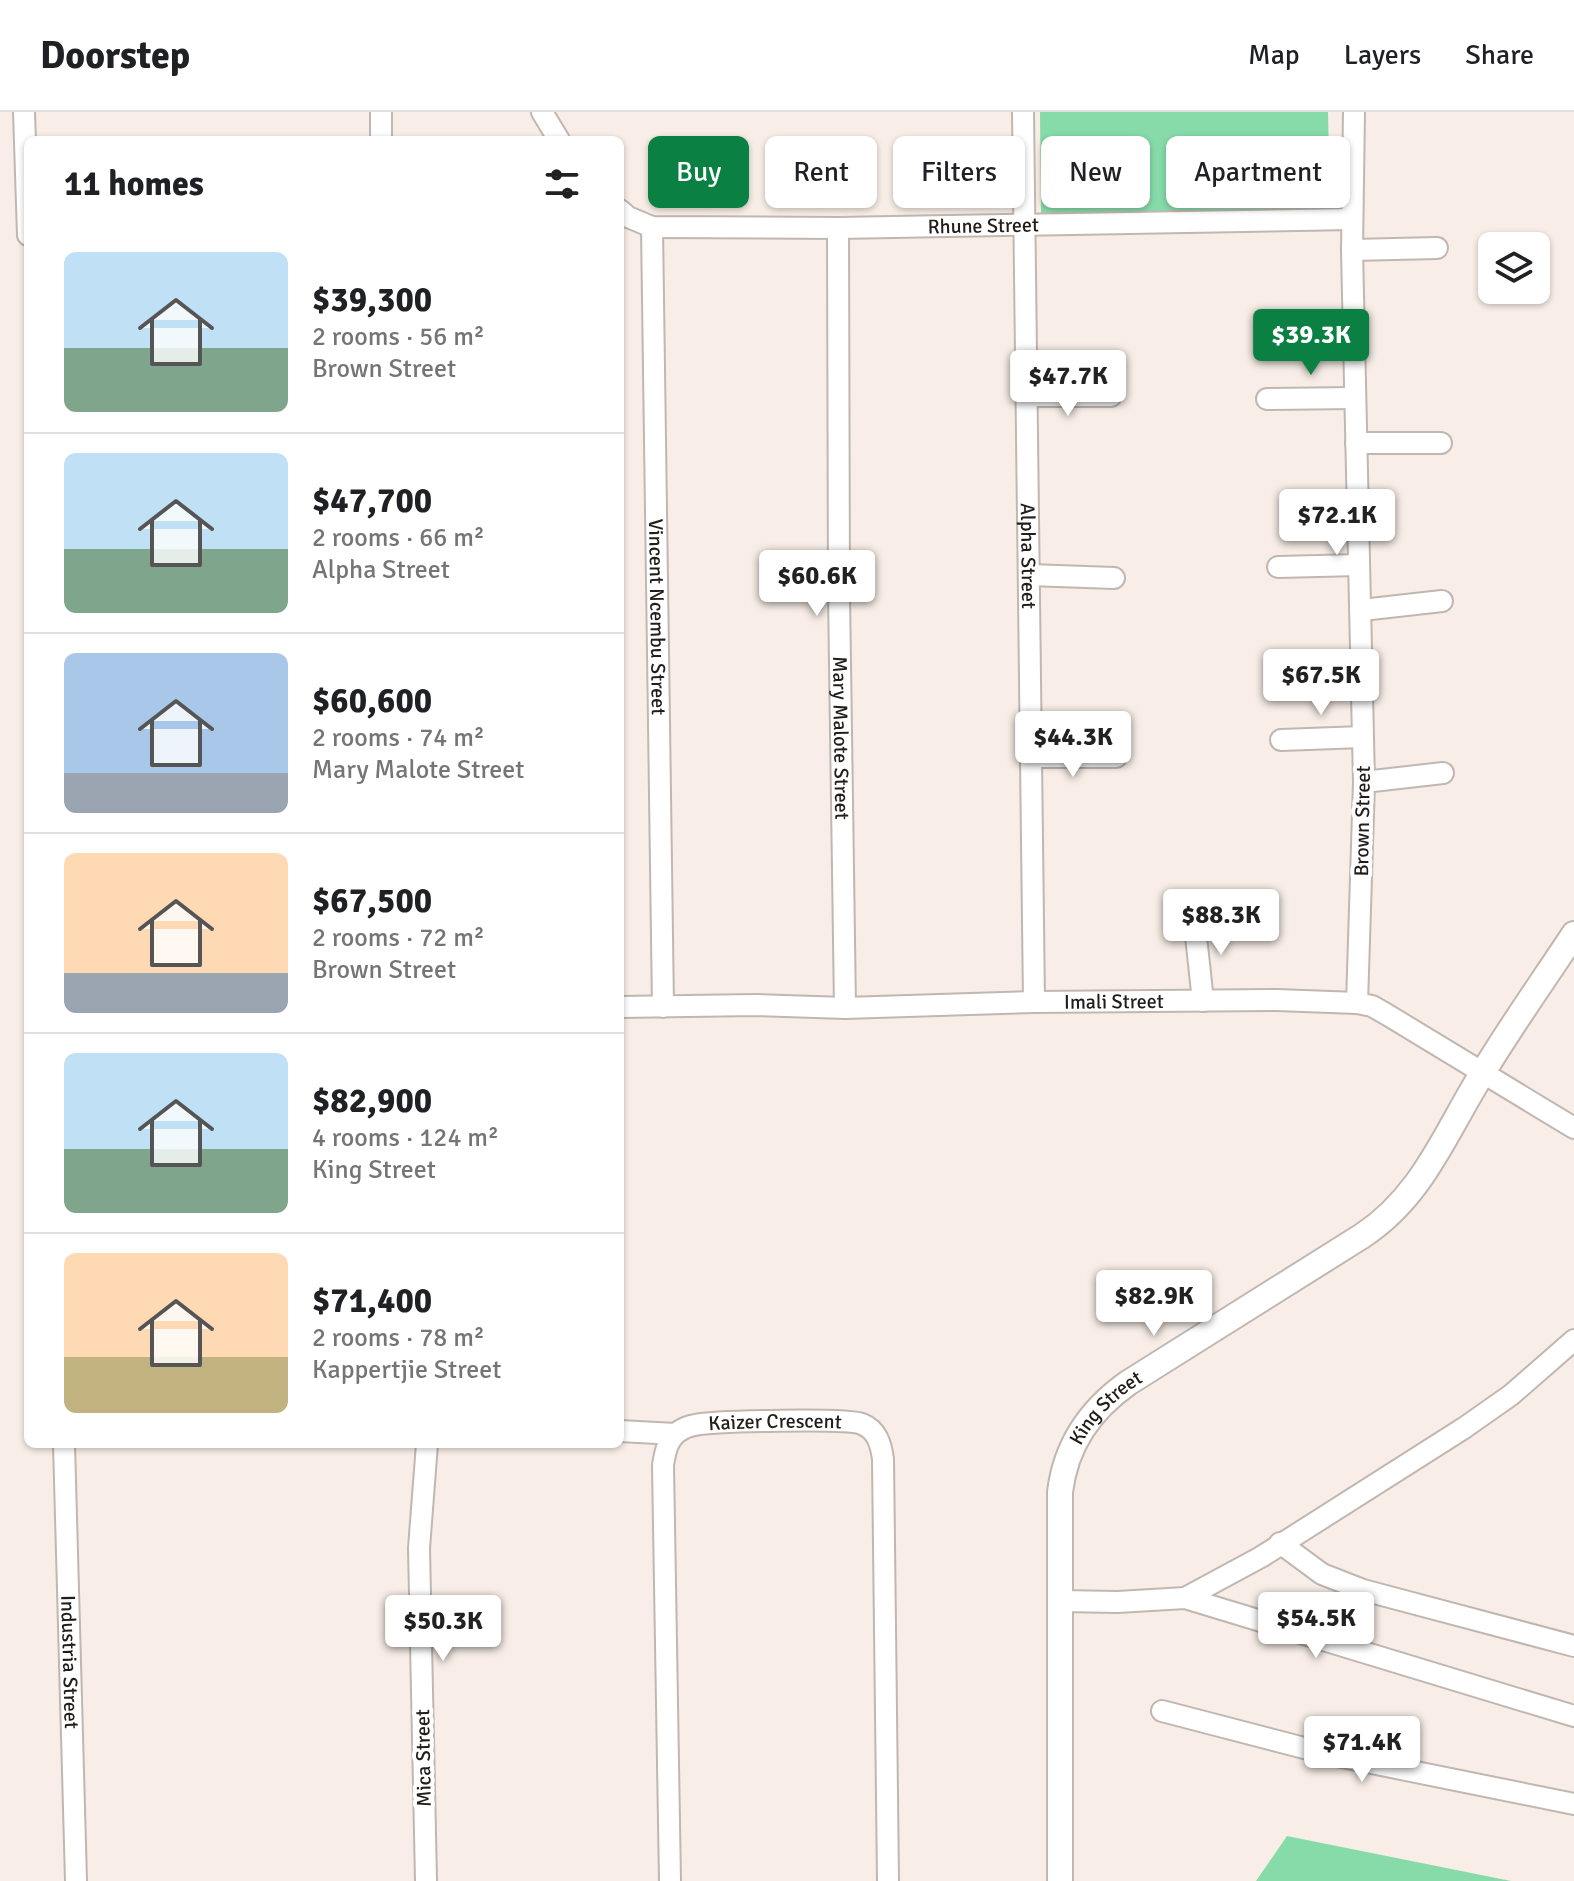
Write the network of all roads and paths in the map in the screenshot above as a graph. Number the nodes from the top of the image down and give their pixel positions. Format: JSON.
{"nodes":[{"id":1,"x":24,"y":112,"type":"edge"},
{"id":2,"x":381,"y":112,"type":"edge"},
{"id":3,"x":542,"y":112,"type":"edge"},
{"id":4,"x":1023,"y":112,"type":"edge"},
{"id":5,"x":1354,"y":112,"type":"edge"},
{"id":6,"x":25,"y":136,"type":"edge"},
{"id":7,"x":381,"y":136,"type":"edge"},
{"id":8,"x":557,"y":136,"type":"edge"},
{"id":9,"x":624,"y":214,"type":"edge"},
{"id":10,"x":1352,"y":219,"type":"junction"},
{"id":11,"x":1025,"y":225,"type":"junction"},
{"id":12,"x":652,"y":227,"type":"junction"},
{"id":13,"x":838,"y":228,"type":"junction"},
{"id":14,"x":1437,"y":248,"type":"dead end"},
{"id":15,"x":1352,"y":250,"type":"junction"},
{"id":16,"x":1025,"y":396,"type":"junction"},
{"id":17,"x":1111,"y":396,"type":"dead end"},
{"id":18,"x":1355,"y":398,"type":"junction"},
{"id":19,"x":1267,"y":399,"type":"dead end"},
{"id":20,"x":1356,"y":443,"type":"junction"},
{"id":21,"x":1441,"y":443,"type":"dead end"},
{"id":22,"x":1359,"y":565,"type":"junction"},
{"id":23,"x":1278,"y":567,"type":"dead end"},
{"id":24,"x":1029,"y":575,"type":"junction"},
{"id":25,"x":1114,"y":578,"type":"dead end"},
{"id":26,"x":1442,"y":601,"type":"dead end"},
{"id":27,"x":1362,"y":610,"type":"junction"},
{"id":28,"x":1362,"y":737,"type":"junction"},
{"id":29,"x":1281,"y":740,"type":"dead end"},
{"id":30,"x":1030,"y":757,"type":"junction"},
{"id":31,"x":1116,"y":757,"type":"dead end"},
{"id":32,"x":1443,"y":773,"type":"dead end"},
{"id":33,"x":1364,"y":782,"type":"junction"},
{"id":34,"x":1194,"y":918,"type":"dead end"},
{"id":35,"x":1574,"y":934,"type":"edge"},
{"id":36,"x":1203,"y":1001,"type":"junction"},
{"id":37,"x":1034,"y":1002,"type":"junction"},
{"id":38,"x":1357,"y":1003,"type":"junction"},
{"id":39,"x":624,"y":1007,"type":"edge"},
{"id":40,"x":663,"y":1007,"type":"junction"},
{"id":41,"x":845,"y":1008,"type":"junction"},
{"id":42,"x":1482,"y":1073,"type":"junction"},
{"id":43,"x":1574,"y":1128,"type":"edge"},
{"id":44,"x":1574,"y":1340,"type":"edge"},
{"id":45,"x":624,"y":1431,"type":"edge"},
{"id":46,"x":675,"y":1434,"type":"junction"},
{"id":47,"x":64,"y":1448,"type":"edge"},
{"id":48,"x":427,"y":1448,"type":"edge"},
{"id":49,"x":1280,"y":1543,"type":"junction"},
{"id":50,"x":1185,"y":1598,"type":"junction"},
{"id":51,"x":1060,"y":1601,"type":"junction"},
{"id":52,"x":1574,"y":1646,"type":"edge"},
{"id":53,"x":1162,"y":1711,"type":"dead end"},
{"id":54,"x":1574,"y":1716,"type":"edge"},
{"id":55,"x":1574,"y":1804,"type":"edge"},
{"id":56,"x":76,"y":1881,"type":"edge"},
{"id":57,"x":426,"y":1881,"type":"edge"},
{"id":58,"x":670,"y":1881,"type":"edge"},
{"id":59,"x":888,"y":1881,"type":"edge"},
{"id":60,"x":1060,"y":1881,"type":"edge"}],
"edges":[{"from":1,"to":6,"type":"street"},
{"from":2,"to":7,"type":"street"},
{"from":3,"to":8,"type":"street"},
{"from":4,"to":11,"type":"street","name":"Alpha Street"},
{"from":5,"to":10,"type":"street","name":"Brown Street"},
{"from":9,"to":12,"type":"street","name":"Rhune Street"},
{"from":10,"to":11,"type":"street","name":"Rhune Street"},
{"from":10,"to":15,"type":"street","name":"Brown Street"},
{"from":11,"to":13,"type":"street","name":"Rhune Street"},
{"from":11,"to":16,"type":"street","name":"Alpha Street"},
{"from":12,"to":13,"type":"street","name":"Rhune Street"},
{"from":12,"to":40,"type":"street","name":"Vincent Ncembu Street"},
{"from":13,"to":41,"type":"street","name":"Mary Malote Street"},
{"from":14,"to":15,"type":"street"},
{"from":15,"to":18,"type":"street","name":"Brown Street"},
{"from":16,"to":17,"type":"street"},
{"from":16,"to":24,"type":"street","name":"Alpha Street"},
{"from":18,"to":19,"type":"street"},
{"from":18,"to":20,"type":"street","name":"Brown Street"},
{"from":20,"to":21,"type":"street"},
{"from":20,"to":22,"type":"street","name":"Brown Street"},
{"from":22,"to":23,"type":"street"},
{"from":22,"to":27,"type":"street","name":"Brown Street"},
{"from":24,"to":25,"type":"street"},
{"from":24,"to":30,"type":"street","name":"Alpha Street"},
{"from":26,"to":27,"type":"street"},
{"from":27,"to":28,"type":"street","name":"Brown Street"},
{"from":28,"to":29,"type":"street"},
{"from":28,"to":33,"type":"street","name":"Brown Street"},
{"from":30,"to":31,"type":"street"},
{"from":30,"to":37,"type":"street","name":"Alpha Street"},
{"from":32,"to":33,"type":"street"},
{"from":33,"to":38,"type":"street","name":"Brown Street"},
{"from":34,"to":36,"type":"street"},
{"from":35,"to":42,"type":"street","name":"King Street"},
{"from":36,"to":37,"type":"street","name":"Imali Street"},
{"from":36,"to":38,"type":"street","name":"Imali Street"},
{"from":37,"to":41,"type":"street","name":"Imali Street"},
{"from":38,"to":42,"type":"street","name":"Imali Street"},
{"from":39,"to":40,"type":"street","name":"Imali Street"},
{"from":40,"to":41,"type":"street","name":"Imali Street"},
{"from":42,"to":43,"type":"street","name":"Imali Street"},
{"from":42,"to":51,"type":"street","name":"King Street"},
{"from":44,"to":49,"type":"street"},
{"from":45,"to":46,"type":"street","name":"Kaizer Crescent"},
{"from":46,"to":58,"type":"street"},
{"from":46,"to":59,"type":"street","name":"Kaizer Crescent"},
{"from":47,"to":56,"type":"street","name":"Industria Street"},
{"from":48,"to":57,"type":"street","name":"Mica Street"},
{"from":49,"to":50,"type":"street"},
{"from":49,"to":52,"type":"street"},
{"from":50,"to":51,"type":"street"},
{"from":50,"to":54,"type":"street"},
{"from":51,"to":60,"type":"street","name":"King Street"},
{"from":53,"to":55,"type":"street"}]}
